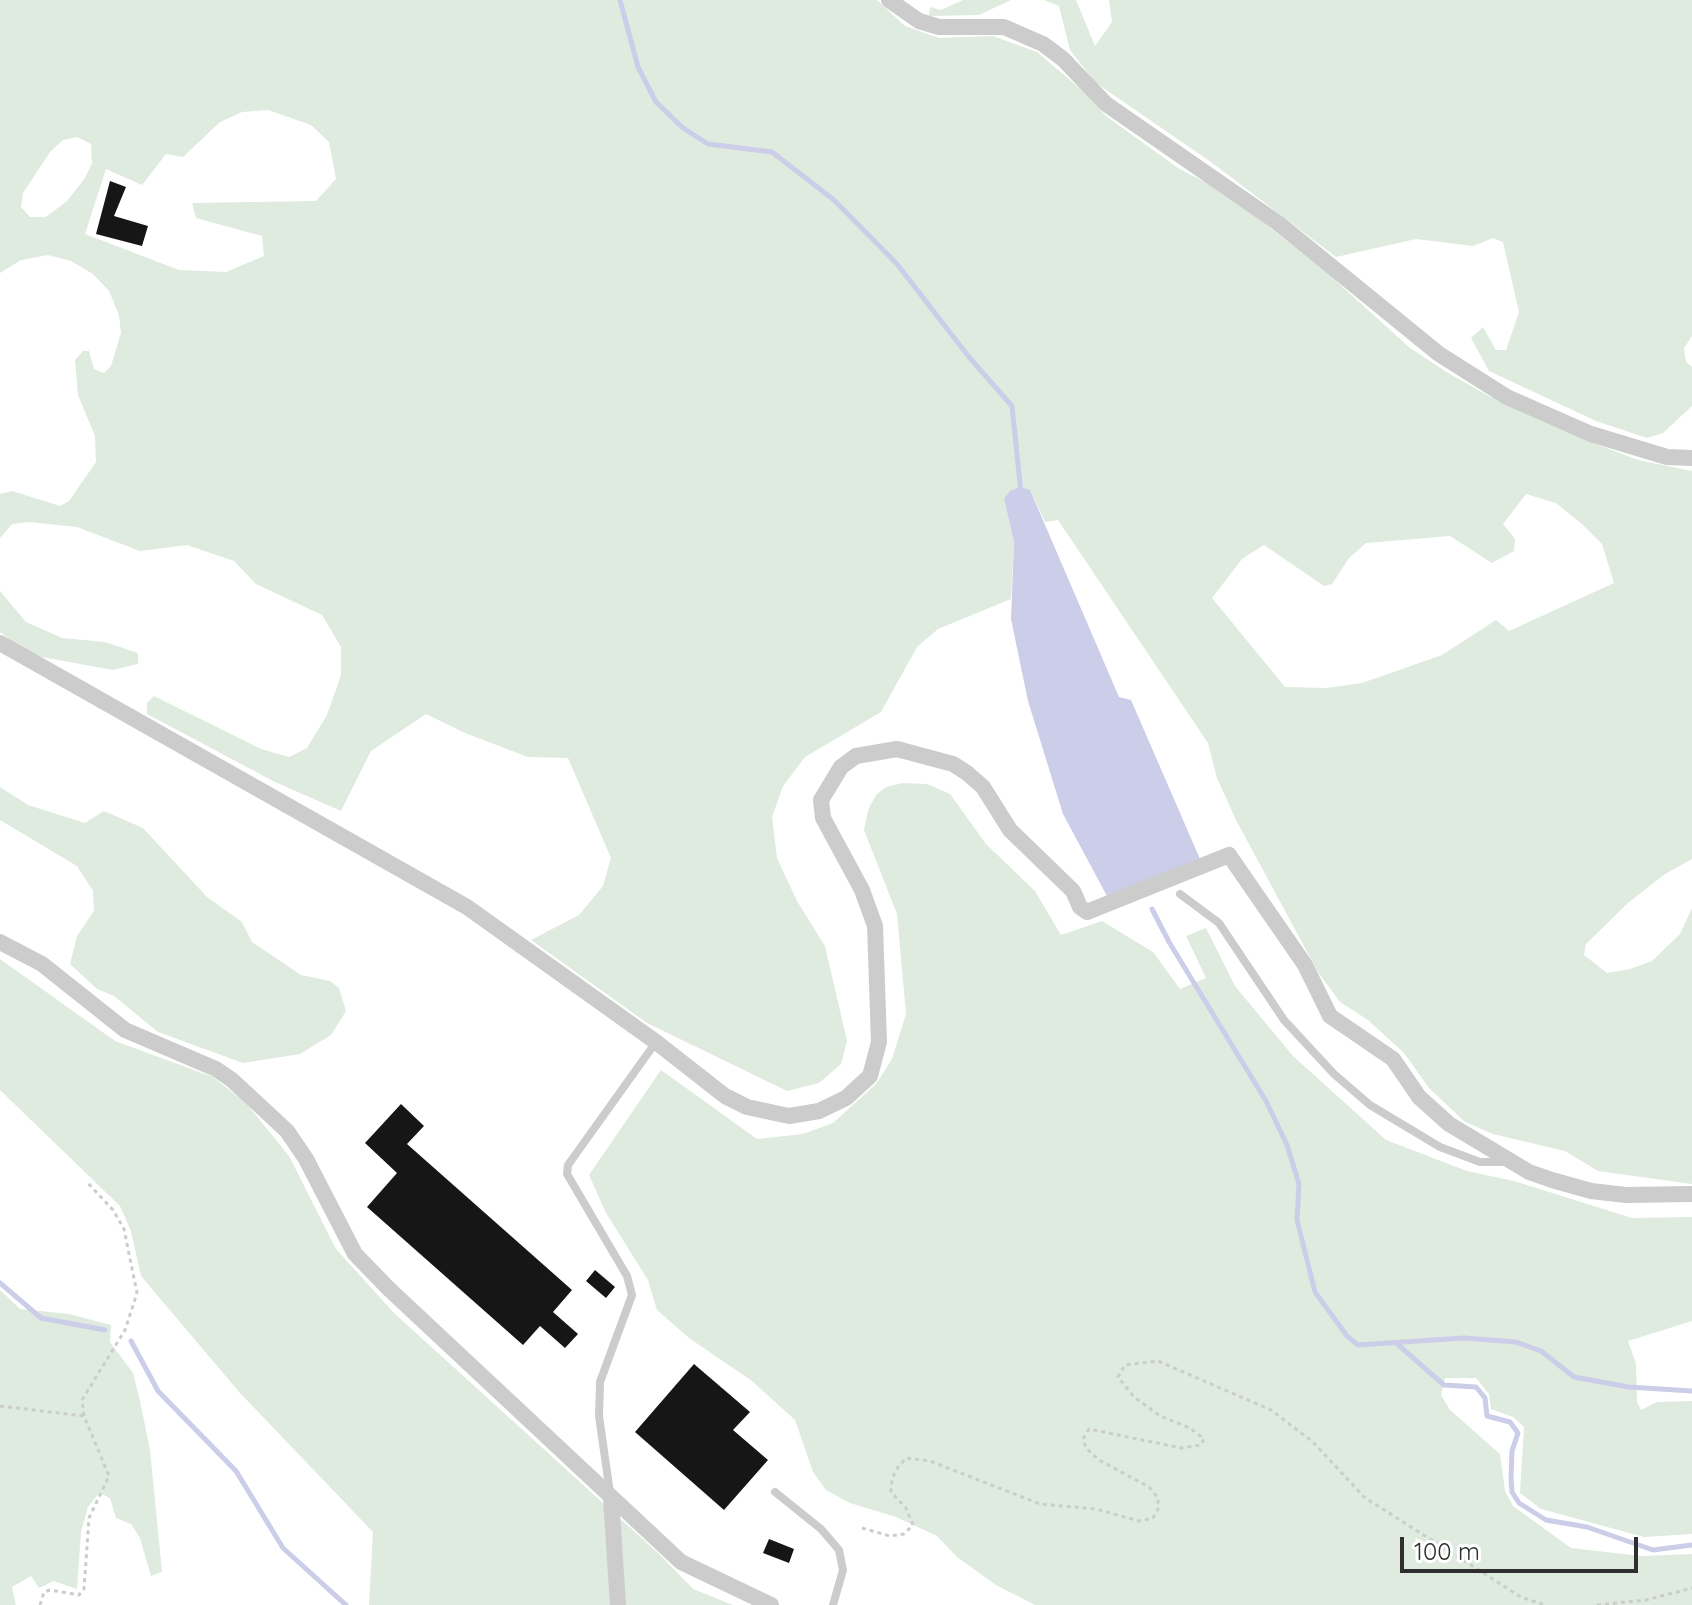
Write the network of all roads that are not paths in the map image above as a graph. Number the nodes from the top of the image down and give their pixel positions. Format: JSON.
{"nodes":[{"id":1,"x":889,"y":0,"type":"edge"},
{"id":2,"x":1692,"y":458,"type":"edge"},
{"id":3,"x":0,"y":643,"type":"edge"},
{"id":4,"x":1180,"y":894,"type":"dead end"},
{"id":5,"x":0,"y":942,"type":"edge"},
{"id":6,"x":656,"y":1042,"type":"junction"},
{"id":7,"x":1510,"y":1162,"type":"junction"},
{"id":8,"x":1692,"y":1194,"type":"edge"},
{"id":9,"x":775,"y":1492,"type":"dead end"},
{"id":10,"x":611,"y":1498,"type":"junction"},
{"id":11,"x":618,"y":1605,"type":"edge"},
{"id":12,"x":771,"y":1605,"type":"edge"},
{"id":13,"x":833,"y":1605,"type":"edge"}],
"edges":[{"from":1,"to":2,"type":"street"},
{"from":3,"to":6,"type":"street"},
{"from":4,"to":7,"type":"lane"},
{"from":5,"to":10,"type":"street"},
{"from":6,"to":7,"type":"street"},
{"from":6,"to":10,"type":"lane"},
{"from":7,"to":8,"type":"street"},
{"from":9,"to":13,"type":"lane"},
{"from":10,"to":11,"type":"street"},
{"from":10,"to":12,"type":"street"}]}
